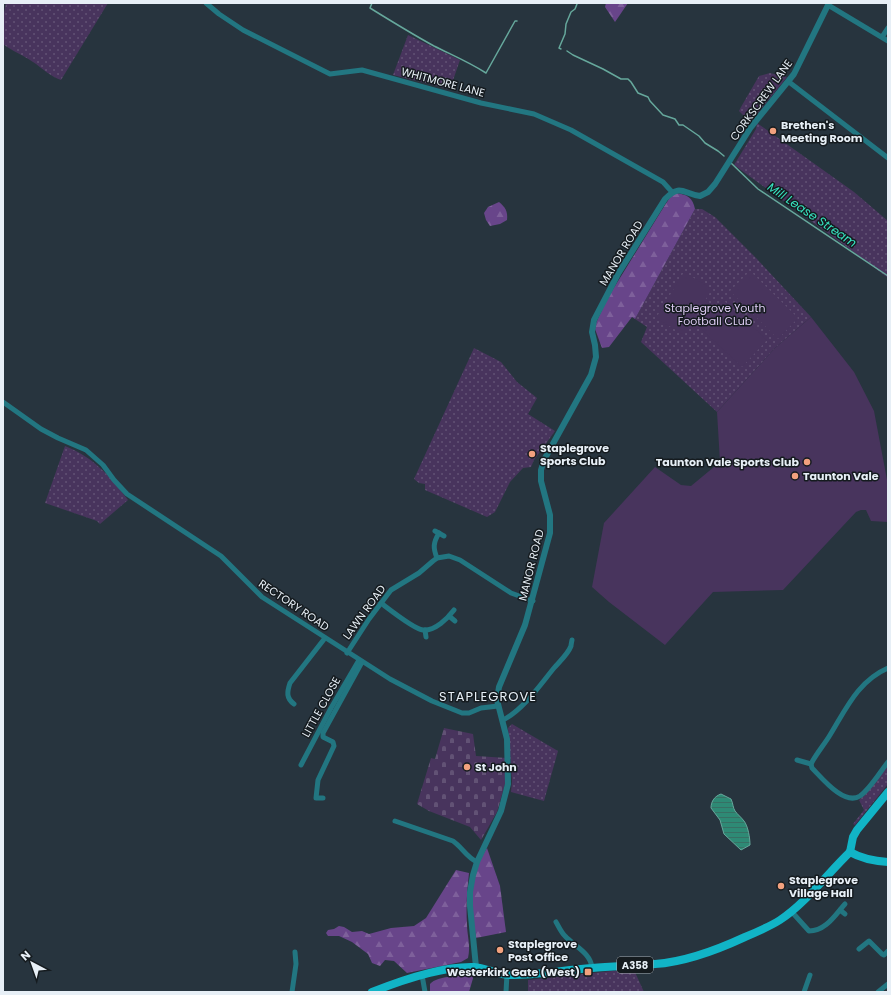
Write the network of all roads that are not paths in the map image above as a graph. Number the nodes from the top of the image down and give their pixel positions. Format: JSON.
{"nodes":[{"id":1,"x":206,"y":3,"type":"edge"},
{"id":2,"x":829,"y":4,"type":"edge"},
{"id":3,"x":888,"y":28,"type":"edge"},
{"id":4,"x":882,"y":37,"type":"junction"},
{"id":5,"x":888,"y":41,"type":"edge"},
{"id":6,"x":789,"y":82,"type":"junction"},
{"id":7,"x":888,"y":158,"type":"edge"},
{"id":8,"x":672,"y":192,"type":"junction"},
{"id":9,"x":3,"y":402,"type":"edge"},
{"id":10,"x":439,"y":533,"type":"dead end"},
{"id":11,"x":437,"y":558,"type":"junction"},
{"id":12,"x":533,"y":601,"type":"junction"},
{"id":13,"x":381,"y":603,"type":"junction"},
{"id":14,"x":454,"y":610,"type":"dead end"},
{"id":15,"x":449,"y":616,"type":"junction"},
{"id":16,"x":455,"y":621,"type":"dead end"},
{"id":17,"x":425,"y":630,"type":"junction"},
{"id":18,"x":426,"y":637,"type":"dead end"},
{"id":19,"x":325,"y":638,"type":"junction"},
{"id":20,"x":572,"y":640,"type":"dead end"},
{"id":21,"x":347,"y":653,"type":"junction"},
{"id":22,"x":360,"y":661,"type":"junction"},
{"id":23,"x":888,"y":668,"type":"edge"},
{"id":24,"x":294,"y":704,"type":"dead end"},
{"id":25,"x":498,"y":706,"type":"junction"},
{"id":26,"x":503,"y":720,"type":"junction"},
{"id":27,"x":797,"y":760,"type":"dead end"},
{"id":28,"x":888,"y":762,"type":"edge"},
{"id":29,"x":811,"y":764,"type":"junction"},
{"id":30,"x":301,"y":765,"type":"dead end"},
{"id":31,"x":888,"y":792,"type":"edge"},
{"id":32,"x":323,"y":798,"type":"dead end"},
{"id":33,"x":395,"y":821,"type":"dead end"},
{"id":34,"x":850,"y":852,"type":"junction"},
{"id":35,"x":477,"y":862,"type":"junction"},
{"id":36,"x":888,"y":862,"type":"edge"},
{"id":37,"x":845,"y":904,"type":"dead end"},
{"id":38,"x":840,"y":910,"type":"junction"},
{"id":39,"x":791,"y":912,"type":"junction"},
{"id":40,"x":845,"y":914,"type":"dead end"},
{"id":41,"x":556,"y":922,"type":"dead end"},
{"id":42,"x":859,"y":949,"type":"dead end"},
{"id":43,"x":888,"y":951,"type":"edge"},
{"id":44,"x":295,"y":952,"type":"dead end"},
{"id":45,"x":476,"y":967,"type":"junction"},
{"id":46,"x":592,"y":968,"type":"junction"},
{"id":47,"x":507,"y":974,"type":"junction"},
{"id":48,"x":422,"y":975,"type":"junction"},
{"id":49,"x":810,"y":975,"type":"dead end"},
{"id":50,"x":888,"y":984,"type":"edge"},
{"id":51,"x":292,"y":992,"type":"edge"},
{"id":52,"x":372,"y":992,"type":"edge"},
{"id":53,"x":425,"y":992,"type":"edge"},
{"id":54,"x":506,"y":992,"type":"edge"},
{"id":55,"x":804,"y":992,"type":"edge"},
{"id":56,"x":878,"y":992,"type":"edge"}],
"edges":[{"from":1,"to":8,"type":"street","name":"WHITMORE LANE"},
{"from":2,"to":4,"type":"street"},
{"from":2,"to":6,"type":"street","name":"CORKSCREW LANE"},
{"from":3,"to":4,"type":"street"},
{"from":4,"to":5,"type":"street"},
{"from":6,"to":7,"type":"street"},
{"from":6,"to":8,"type":"street","name":"CORKSCREW LANE"},
{"from":8,"to":12,"type":"street","name":"MANOR ROAD"},
{"from":9,"to":19,"type":"street","name":"RECTORY ROAD"},
{"from":10,"to":11,"type":"street"},
{"from":11,"to":12,"type":"street"},
{"from":11,"to":13,"type":"street","name":"LAWN ROAD"},
{"from":12,"to":25,"type":"street","name":"MANOR ROAD"},
{"from":13,"to":17,"type":"street"},
{"from":13,"to":21,"type":"street","name":"LAWN ROAD"},
{"from":14,"to":15,"type":"street"},
{"from":15,"to":16,"type":"street"},
{"from":15,"to":17,"type":"street"},
{"from":17,"to":18,"type":"street"},
{"from":19,"to":21,"type":"street","name":"RECTORY ROAD"},
{"from":19,"to":24,"type":"street"},
{"from":20,"to":26,"type":"street"},
{"from":21,"to":22,"type":"street","name":"RECTORY ROAD"},
{"from":22,"to":25,"type":"street","name":"RECTORY ROAD"},
{"from":22,"to":30,"type":"street","name":"LITTLE CLOSE"},
{"from":22,"to":32,"type":"street"},
{"from":23,"to":29,"type":"street"},
{"from":25,"to":26,"type":"street","name":"MANOR ROAD"},
{"from":26,"to":35,"type":"street","name":"MANOR ROAD"},
{"from":27,"to":29,"type":"street"},
{"from":28,"to":29,"type":"street"},
{"from":31,"to":34,"type":"main road","number":"A358"},
{"from":33,"to":35,"type":"street"},
{"from":34,"to":36,"type":"main road"},
{"from":34,"to":39,"type":"main road","number":"A358"},
{"from":35,"to":45,"type":"street","name":"MANOR ROAD"},
{"from":37,"to":38,"type":"street"},
{"from":38,"to":39,"type":"street"},
{"from":38,"to":40,"type":"street"},
{"from":39,"to":46,"type":"main road","number":"A358"},
{"from":41,"to":46,"type":"street"},
{"from":42,"to":43,"type":"street"},
{"from":44,"to":51,"type":"street"},
{"from":45,"to":47,"type":"main road","number":"A358"},
{"from":45,"to":48,"type":"main road","number":"A358"},
{"from":46,"to":47,"type":"main road","number":"A358"},
{"from":47,"to":54,"type":"street"},
{"from":48,"to":52,"type":"main road","number":"A358"},
{"from":48,"to":53,"type":"street"},
{"from":49,"to":55,"type":"street"},
{"from":50,"to":56,"type":"street"}]}
